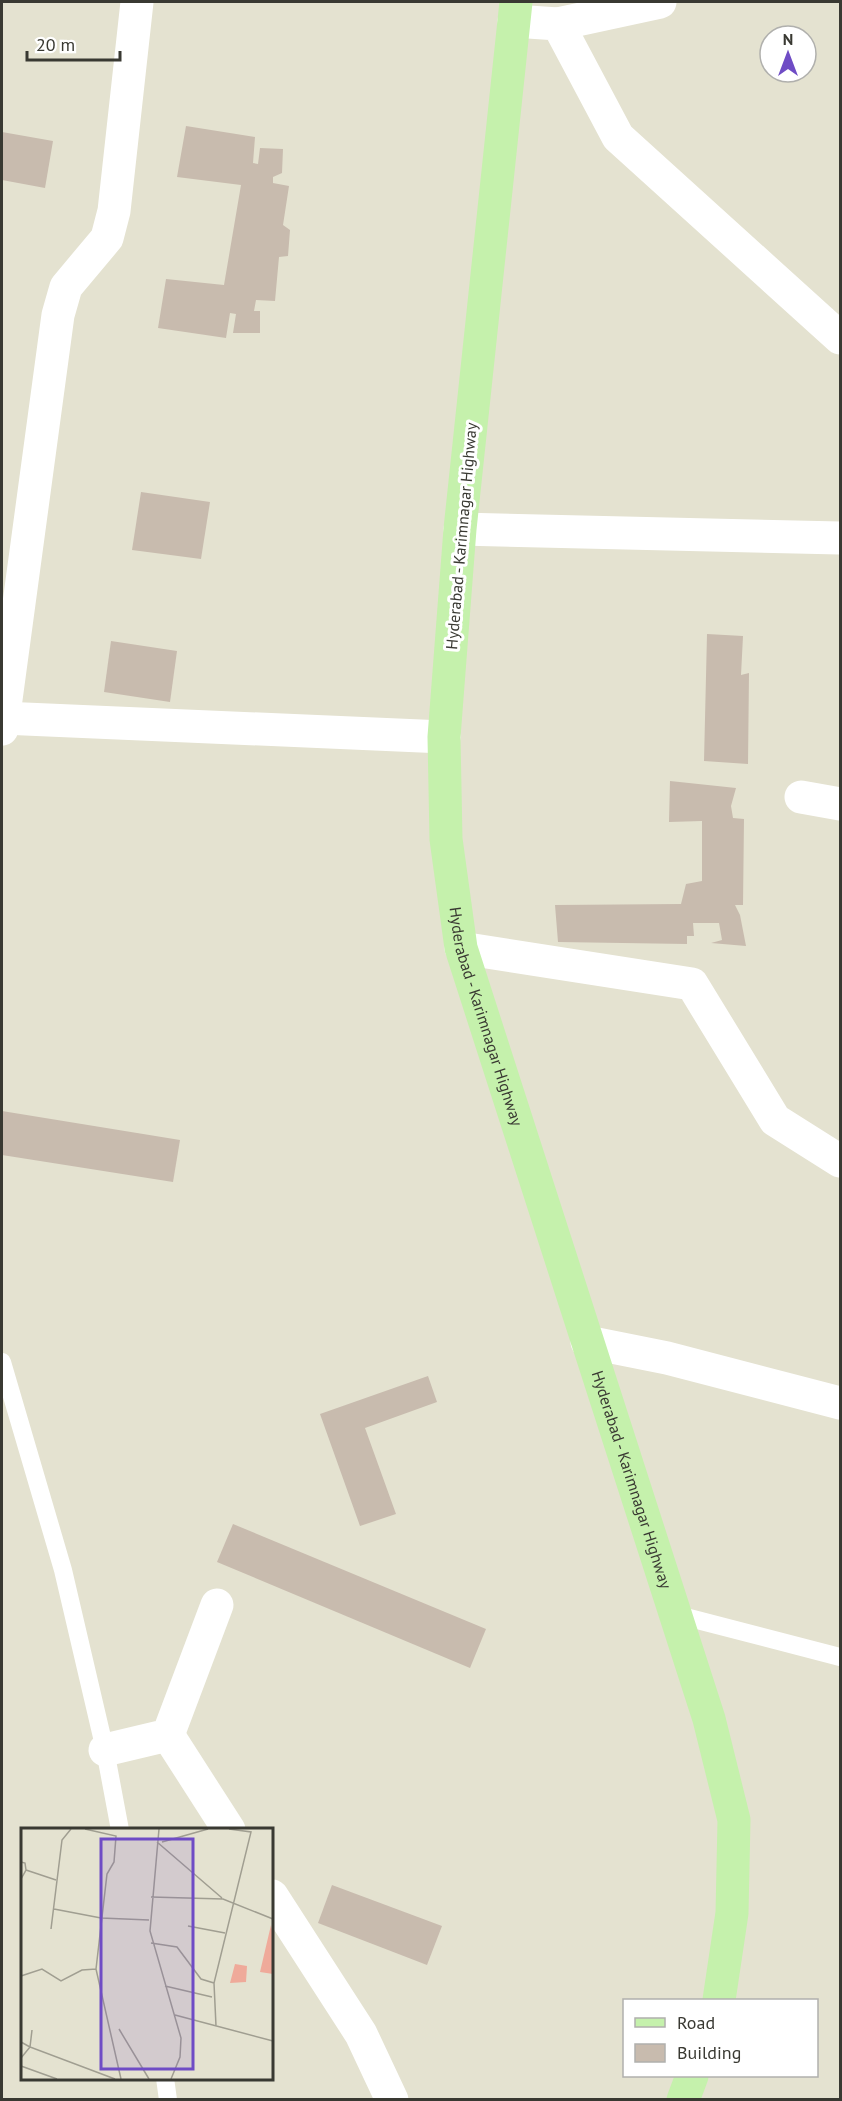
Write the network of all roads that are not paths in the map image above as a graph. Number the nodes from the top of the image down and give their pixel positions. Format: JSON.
{"nodes":[{"id":1,"x":136,"y":2,"type":"edge"},
{"id":2,"x":660,"y":2,"type":"edge"},
{"id":3,"x":515,"y":11,"type":"edge"},
{"id":4,"x":558,"y":24,"type":"junction"},
{"id":5,"x":840,"y":338,"type":"edge"},
{"id":6,"x":460,"y":529,"type":"junction"},
{"id":7,"x":840,"y":538,"type":"edge"},
{"id":8,"x":2,"y":721,"type":"edge"},
{"id":9,"x":444,"y":737,"type":"junction"},
{"id":10,"x":801,"y":797,"type":"dead end"},
{"id":11,"x":840,"y":804,"type":"edge"},
{"id":12,"x":461,"y":948,"type":"junction"},
{"id":13,"x":840,"y":1161,"type":"edge"},
{"id":14,"x":587,"y":1342,"type":"junction"},
{"id":15,"x":2,"y":1362,"type":"edge"},
{"id":16,"x":840,"y":1403,"type":"edge"},
{"id":17,"x":217,"y":1605,"type":"dead end"},
{"id":18,"x":674,"y":1614,"type":"junction"},
{"id":19,"x":840,"y":1657,"type":"edge"},
{"id":20,"x":168,"y":1735,"type":"junction"},
{"id":21,"x":105,"y":1750,"type":"junction"},
{"id":22,"x":120,"y":1828,"type":"edge"},
{"id":23,"x":228,"y":1828,"type":"edge"},
{"id":24,"x":273,"y":1898,"type":"edge"},
{"id":25,"x":719,"y":1999,"type":"edge"},
{"id":26,"x":692,"y":2077,"type":"edge"},
{"id":27,"x":165,"y":2080,"type":"edge"},
{"id":28,"x":168,"y":2100,"type":"edge"},
{"id":29,"x":392,"y":2100,"type":"edge"},
{"id":30,"x":683,"y":2100,"type":"edge"}],
"edges":[{"from":1,"to":8,"type":"street"},
{"from":2,"to":4,"type":"street"},
{"from":3,"to":4,"type":"street"},
{"from":3,"to":6,"type":"main road","name":"Hyderabad - Karimnagar Highway"},
{"from":4,"to":5,"type":"street"},
{"from":6,"to":7,"type":"street"},
{"from":6,"to":9,"type":"main road","name":"Hyderabad - Karimnagar Highway"},
{"from":8,"to":9,"type":"street"},
{"from":9,"to":12,"type":"main road","name":"Hyderabad - Karimnagar Highway"},
{"from":10,"to":11,"type":"street"},
{"from":12,"to":13,"type":"street"},
{"from":12,"to":14,"type":"main road","name":"Hyderabad - Karimnagar Highway"},
{"from":14,"to":16,"type":"street"},
{"from":14,"to":18,"type":"main road","name":"Hyderabad - Karimnagar Highway"},
{"from":15,"to":21,"type":"lane"},
{"from":17,"to":20,"type":"street"},
{"from":18,"to":19,"type":"lane"},
{"from":18,"to":25,"type":"main road","name":"Hyderabad - Karimnagar Highway"},
{"from":20,"to":21,"type":"street"},
{"from":20,"to":23,"type":"street"},
{"from":21,"to":22,"type":"lane"},
{"from":24,"to":29,"type":"street"},
{"from":26,"to":30,"type":"main road"},
{"from":27,"to":28,"type":"lane"}]}
